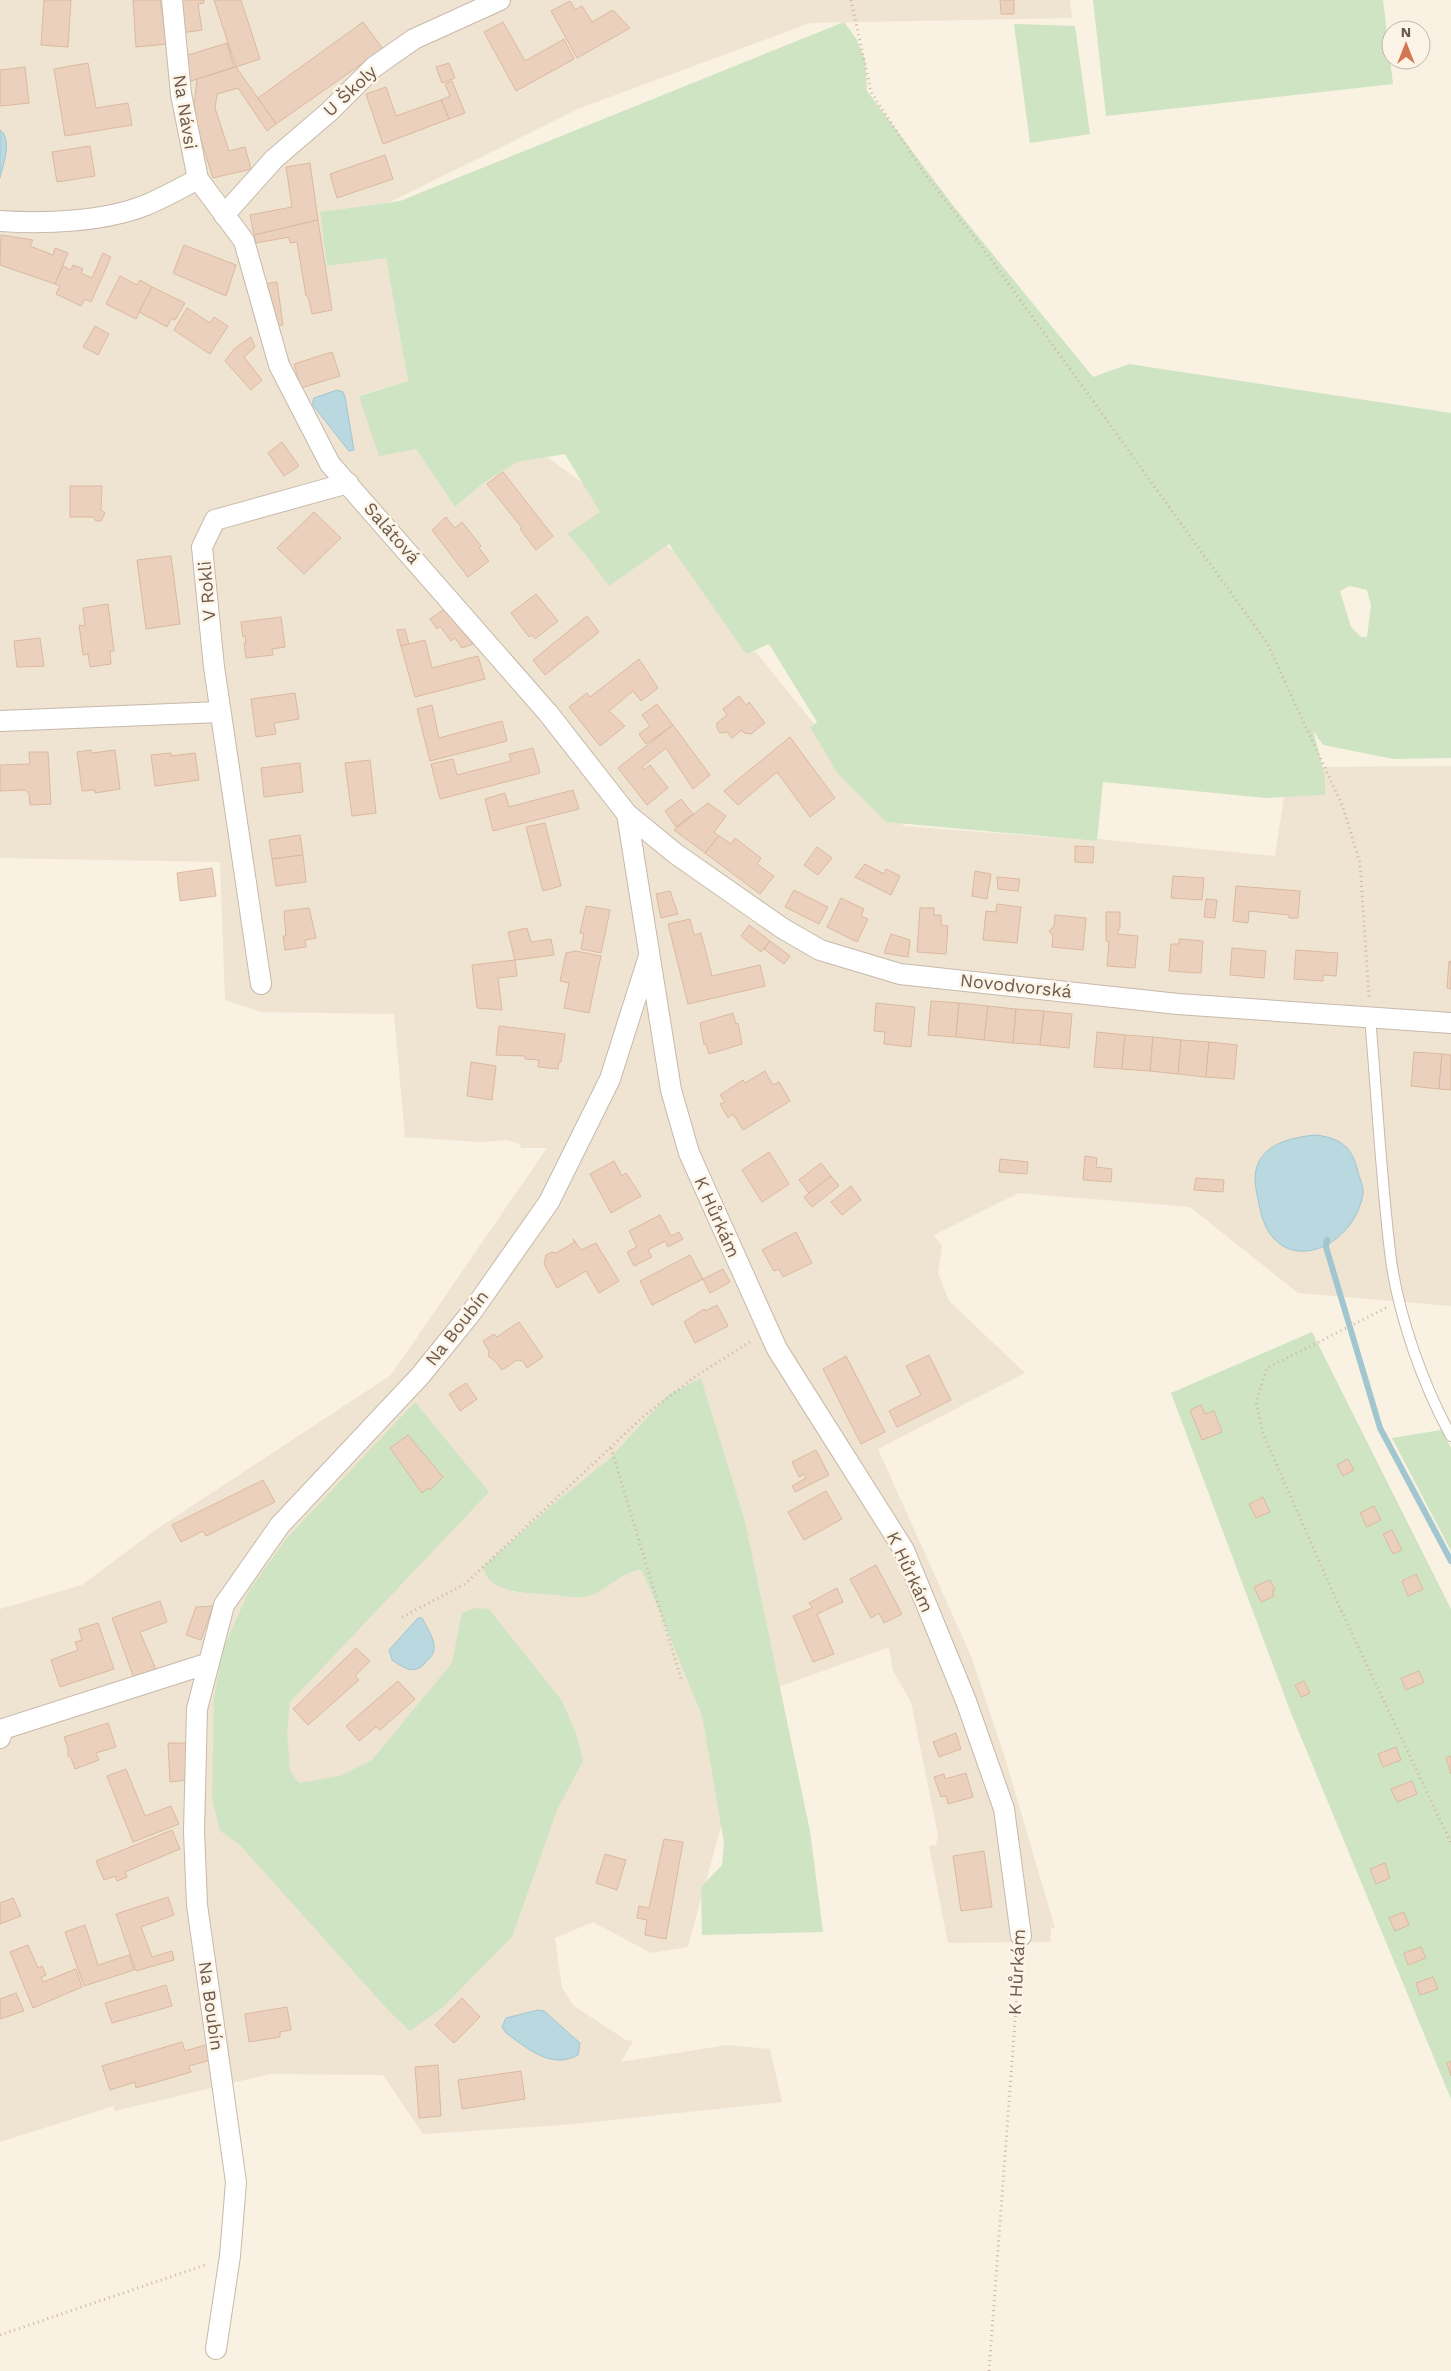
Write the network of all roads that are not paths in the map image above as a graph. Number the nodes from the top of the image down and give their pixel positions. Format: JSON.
{"nodes":[{"id":1,"x":172,"y":0,"type":"edge"},
{"id":2,"x":500,"y":0,"type":"edge"},
{"id":3,"x":198,"y":179,"type":"junction"},
{"id":4,"x":224,"y":215,"type":"junction"},
{"id":5,"x":0,"y":221,"type":"edge"},
{"id":6,"x":348,"y":483,"type":"junction"},
{"id":7,"x":220,"y":712,"type":"junction"},
{"id":8,"x":0,"y":721,"type":"edge"},
{"id":9,"x":627,"y":814,"type":"junction"},
{"id":10,"x":649,"y":956,"type":"junction"},
{"id":11,"x":261,"y":984,"type":"dead end"},
{"id":12,"x":1370,"y":1017,"type":"junction"},
{"id":13,"x":1451,"y":1024,"type":"edge"},
{"id":14,"x":1451,"y":1436,"type":"edge"},
{"id":15,"x":209,"y":1663,"type":"junction"},
{"id":16,"x":0,"y":1738,"type":"edge"},
{"id":17,"x":1021,"y":1936,"type":"road end"},
{"id":18,"x":216,"y":2349,"type":"dead end"}],
"edges":[{"from":1,"to":3,"type":"street","name":"Na Návsi"},
{"from":2,"to":4,"type":"street","name":"U Školy"},
{"from":3,"to":4,"type":"street","name":"Na Návsi"},
{"from":3,"to":5,"type":"street"},
{"from":4,"to":6,"type":"street","name":"Salátová"},
{"from":6,"to":7,"type":"street","name":"V Rokli"},
{"from":6,"to":9,"type":"street","name":"Salátová"},
{"from":7,"to":8,"type":"street"},
{"from":7,"to":11,"type":"street","name":"V Rokli"},
{"from":9,"to":10,"type":"street","name":"K Hůrkám"},
{"from":9,"to":12,"type":"street","name":"Novodvorská"},
{"from":10,"to":15,"type":"street","name":"Na Boubín"},
{"from":10,"to":17,"type":"street","name":"K Hůrkám"},
{"from":12,"to":13,"type":"street","name":"Novodvorská"},
{"from":12,"to":14,"type":"lane"},
{"from":15,"to":16,"type":"street"},
{"from":15,"to":18,"type":"street","name":"Na Boubín"}]}
